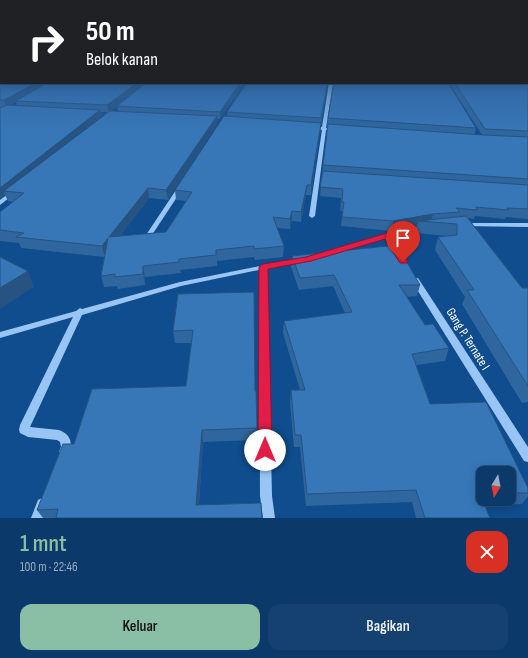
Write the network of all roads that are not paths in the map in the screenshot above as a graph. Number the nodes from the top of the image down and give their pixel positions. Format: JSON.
{"nodes":[{"id":1,"x":331,"y":84,"type":"edge"},
{"id":2,"x":308,"y":128,"type":"edge"},
{"id":3,"x":323,"y":129,"type":"junction"},
{"id":4,"x":339,"y":130,"type":"edge"},
{"id":5,"x":319,"y":176,"type":"junction"},
{"id":6,"x":326,"y":177,"type":"edge"},
{"id":7,"x":185,"y":180,"type":"edge"},
{"id":8,"x":18,"y":188,"type":"edge"},
{"id":9,"x":0,"y":202,"type":"edge"},
{"id":10,"x":312,"y":216,"type":"dead end"},
{"id":11,"x":454,"y":225,"type":"edge"},
{"id":12,"x":528,"y":225,"type":"edge"},
{"id":13,"x":431,"y":227,"type":"edge"},
{"id":14,"x":387,"y":235,"type":"junction"},
{"id":15,"x":147,"y":238,"type":"edge"},
{"id":16,"x":263,"y":267,"type":"junction"},
{"id":17,"x":80,"y":311,"type":"junction"},
{"id":18,"x":0,"y":335,"type":"edge"},
{"id":19,"x":528,"y":457,"type":"edge"},
{"id":20,"x":60,"y":461,"type":"edge"},
{"id":21,"x":46,"y":497,"type":"edge"},
{"id":22,"x":37,"y":518,"type":"edge"},
{"id":23,"x":269,"y":518,"type":"edge"}],
"edges":[{"from":1,"to":3,"type":"street"},
{"from":2,"to":3,"type":"street"},
{"from":3,"to":4,"type":"street"},
{"from":3,"to":5,"type":"street"},
{"from":5,"to":6,"type":"street"},
{"from":5,"to":10,"type":"street"},
{"from":7,"to":15,"type":"street"},
{"from":8,"to":9,"type":"street"},
{"from":11,"to":12,"type":"street"},
{"from":13,"to":14,"type":"street"},
{"from":14,"to":16,"type":"street"},
{"from":14,"to":19,"type":"street","name":"Gang P. Ternate I"},
{"from":16,"to":17,"type":"street"},
{"from":16,"to":23,"type":"street"},
{"from":17,"to":18,"type":"street"},
{"from":17,"to":20,"type":"street"},
{"from":21,"to":22,"type":"street"}]}
